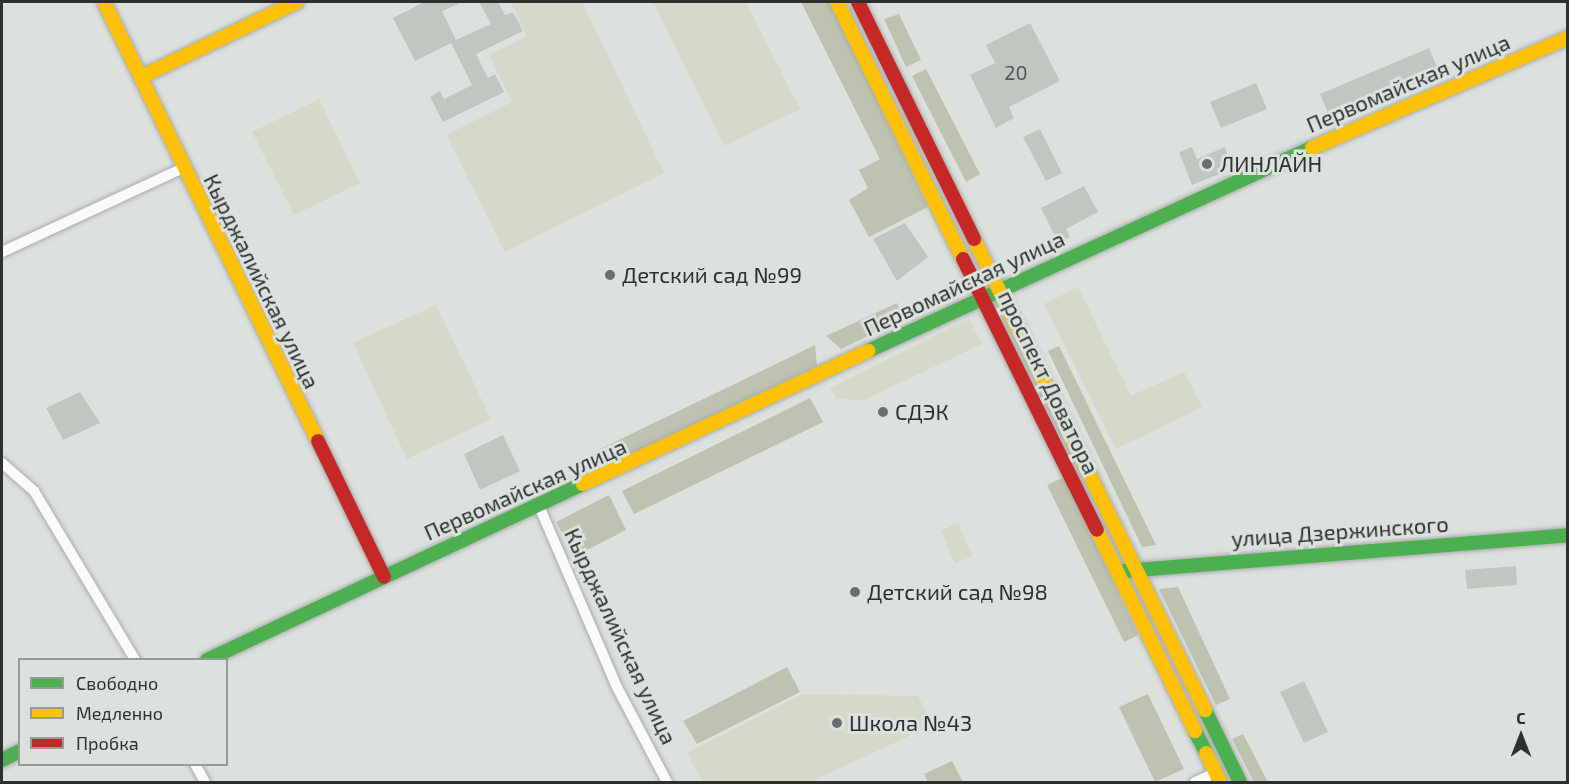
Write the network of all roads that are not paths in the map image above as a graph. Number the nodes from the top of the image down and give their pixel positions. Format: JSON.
{"nodes":[{"id":1,"x":104,"y":2,"type":"edge"},
{"id":2,"x":297,"y":2,"type":"edge"},
{"id":3,"x":837,"y":2,"type":"edge"},
{"id":4,"x":858,"y":2,"type":"edge"},
{"id":5,"x":1568,"y":38,"type":"edge"},
{"id":6,"x":141,"y":77,"type":"junction"},
{"id":7,"x":183,"y":168,"type":"junction"},
{"id":8,"x":2,"y":252,"type":"edge"},
{"id":9,"x":1002,"y":289,"type":"junction"},
{"id":10,"x":985,"y":297,"type":"junction"},
{"id":11,"x":2,"y":463,"type":"edge"},
{"id":12,"x":539,"y":506,"type":"junction"},
{"id":13,"x":1568,"y":535,"type":"edge"},
{"id":14,"x":1135,"y":570,"type":"junction"},
{"id":15,"x":1117,"y":573,"type":"junction"},
{"id":16,"x":384,"y":577,"type":"junction"},
{"id":17,"x":134,"y":658,"type":"edge"},
{"id":18,"x":211,"y":658,"type":"edge"},
{"id":19,"x":18,"y":752,"type":"edge"},
{"id":20,"x":2,"y":760,"type":"edge"},
{"id":21,"x":196,"y":766,"type":"edge"},
{"id":22,"x":1217,"y":778,"type":"edge"},
{"id":23,"x":205,"y":783,"type":"edge"},
{"id":24,"x":667,"y":783,"type":"edge"},
{"id":25,"x":1196,"y":783,"type":"edge"},
{"id":26,"x":1240,"y":783,"type":"edge"}],
"edges":[{"from":1,"to":6,"type":"street","name":"Кырджалийская улица"},
{"from":2,"to":6,"type":"street"},
{"from":3,"to":10,"type":"street","name":"проспект Доватора"},
{"from":4,"to":9,"type":"street","name":"проспект Доватора"},
{"from":5,"to":9,"type":"street","name":"Первомайская улица"},
{"from":6,"to":7,"type":"street","name":"Кырджалийская улица"},
{"from":7,"to":8,"type":"street"},
{"from":7,"to":16,"type":"street","name":"Кырджалийская улица"},
{"from":9,"to":10,"type":"street","name":"Первомайская улица"},
{"from":9,"to":14,"type":"street","name":"проспект Доватора"},
{"from":10,"to":12,"type":"street","name":"Первомайская улица"},
{"from":10,"to":15,"type":"street","name":"проспект Доватора"},
{"from":11,"to":17,"type":"street"},
{"from":12,"to":16,"type":"street","name":"Первомайская улица"},
{"from":12,"to":24,"type":"street","name":"Кырджалийская улица"},
{"from":13,"to":14,"type":"street","name":"улица Дзержинского"},
{"from":14,"to":15,"type":"street","name":"улица Дзержинского"},
{"from":14,"to":26,"type":"street","name":"проспект Доватора"},
{"from":15,"to":22,"type":"street","name":"проспект Доватора"},
{"from":16,"to":18,"type":"street","name":"Первомайская улица"},
{"from":19,"to":20,"type":"street"},
{"from":21,"to":23,"type":"street"},
{"from":22,"to":25,"type":"street"}]}
